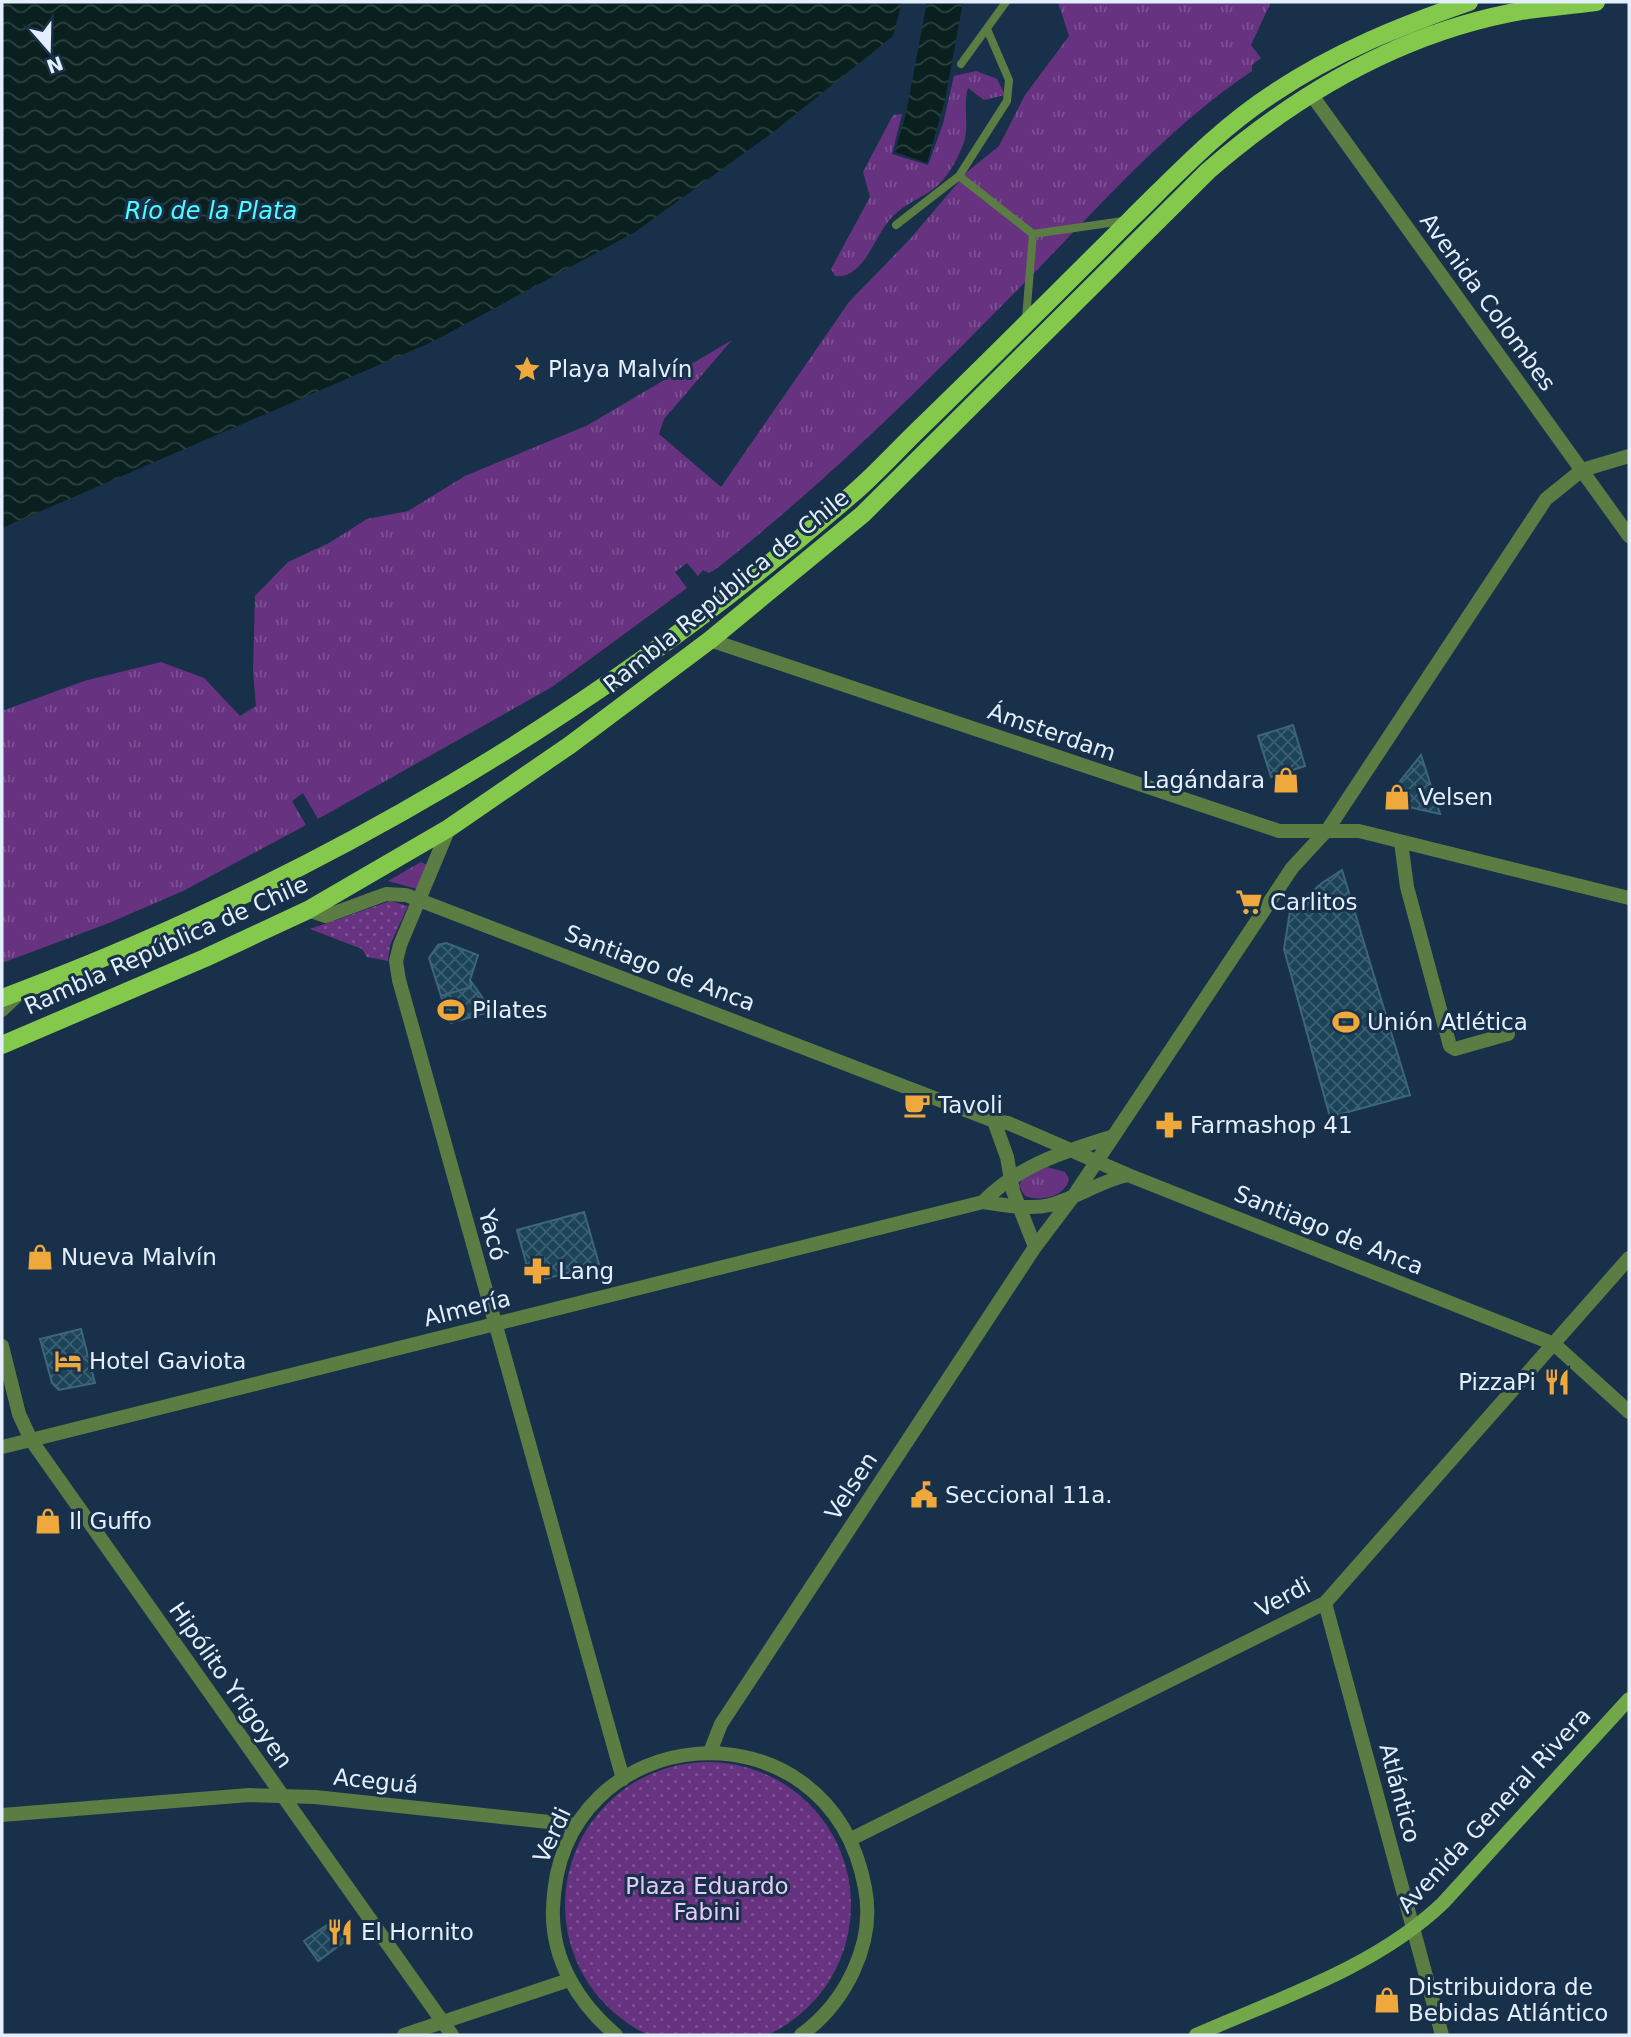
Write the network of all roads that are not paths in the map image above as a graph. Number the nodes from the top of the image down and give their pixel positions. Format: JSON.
{"nodes":[{"id":1,"x":1006,"y":2,"type":"edge"},
{"id":2,"x":1469,"y":2,"type":"edge"},
{"id":3,"x":1596,"y":2,"type":"edge"},
{"id":4,"x":987,"y":29,"type":"junction"},
{"id":5,"x":961,"y":64,"type":"dead end"},
{"id":6,"x":1311,"y":94,"type":"junction"},
{"id":7,"x":959,"y":176,"type":"junction"},
{"id":8,"x":1131,"y":219,"type":"junction"},
{"id":9,"x":897,"y":225,"type":"dead end"},
{"id":10,"x":1033,"y":234,"type":"junction"},
{"id":11,"x":1026,"y":325,"type":"junction"},
{"id":12,"x":1629,"y":456,"type":"edge"},
{"id":13,"x":1582,"y":470,"type":"junction"},
{"id":14,"x":1629,"y":536,"type":"edge"},
{"id":15,"x":710,"y":640,"type":"junction"},
{"id":16,"x":449,"y":828,"type":"junction"},
{"id":17,"x":1328,"y":829,"type":"junction"},
{"id":18,"x":1401,"y":842,"type":"junction"},
{"id":19,"x":1629,"y":898,"type":"edge"},
{"id":20,"x":420,"y":900,"type":"junction"},
{"id":21,"x":308,"y":910,"type":"junction"},
{"id":22,"x":24,"y":990,"type":"junction"},
{"id":23,"x":2,"y":998,"type":"edge"},
{"id":24,"x":2,"y":1010,"type":"edge"},
{"id":25,"x":1508,"y":1034,"type":"dead end"},
{"id":26,"x":2,"y":1045,"type":"edge"},
{"id":27,"x":994,"y":1121,"type":"junction"},
{"id":28,"x":1111,"y":1137,"type":"junction"},
{"id":29,"x":1070,"y":1150,"type":"junction"},
{"id":30,"x":1096,"y":1162,"type":"junction"},
{"id":31,"x":1128,"y":1175,"type":"junction"},
{"id":32,"x":1009,"y":1177,"type":"junction"},
{"id":33,"x":1075,"y":1194,"type":"junction"},
{"id":34,"x":983,"y":1202,"type":"junction"},
{"id":35,"x":1018,"y":1206,"type":"junction"},
{"id":36,"x":1035,"y":1247,"type":"junction"},
{"id":37,"x":1629,"y":1258,"type":"edge"},
{"id":38,"x":494,"y":1325,"type":"junction"},
{"id":39,"x":1554,"y":1344,"type":"junction"},
{"id":40,"x":2,"y":1346,"type":"edge"},
{"id":41,"x":6,"y":1379,"type":"edge"},
{"id":42,"x":1629,"y":1412,"type":"edge"},
{"id":43,"x":31,"y":1440,"type":"junction"},
{"id":44,"x":2,"y":1447,"type":"edge"},
{"id":45,"x":1325,"y":1603,"type":"junction"},
{"id":46,"x":1629,"y":1699,"type":"edge"},
{"id":47,"x":710,"y":1752,"type":"junction"},
{"id":48,"x":623,"y":1779,"type":"junction"},
{"id":49,"x":282,"y":1796,"type":"junction"},
{"id":50,"x":2,"y":1815,"type":"edge"},
{"id":51,"x":577,"y":1825,"type":"junction"},
{"id":52,"x":851,"y":1839,"type":"junction"},
{"id":53,"x":1413,"y":1930,"type":"junction"},
{"id":54,"x":569,"y":1980,"type":"junction"},
{"id":55,"x":444,"y":2022,"type":"junction"},
{"id":56,"x":817,"y":2030,"type":"edge"},
{"id":57,"x":404,"y":2035,"type":"edge"},
{"id":58,"x":453,"y":2035,"type":"edge"},
{"id":59,"x":616,"y":2035,"type":"edge"},
{"id":60,"x":801,"y":2035,"type":"edge"},
{"id":61,"x":1196,"y":2035,"type":"edge"},
{"id":62,"x":1442,"y":2035,"type":"edge"}],
"edges":[{"from":1,"to":4,"type":"lane"},
{"from":2,"to":8,"type":"main road","name":"Rambla República de Chile"},
{"from":3,"to":6,"type":"main road","name":"Rambla República de Chile"},
{"from":4,"to":5,"type":"lane"},
{"from":4,"to":7,"type":"lane"},
{"from":6,"to":13,"type":"street","name":"Avenida Colombes"},
{"from":6,"to":15,"type":"main road","name":"Rambla República de Chile"},
{"from":7,"to":9,"type":"lane"},
{"from":7,"to":10,"type":"lane"},
{"from":8,"to":10,"type":"lane"},
{"from":8,"to":11,"type":"main road","name":"Rambla República de Chile"},
{"from":10,"to":11,"type":"lane"},
{"from":11,"to":22,"type":"main road","name":"Rambla República de Chile"},
{"from":12,"to":13,"type":"street","name":"Velsen"},
{"from":13,"to":14,"type":"street","name":"Avenida Colombes"},
{"from":13,"to":17,"type":"street","name":"Velsen"},
{"from":15,"to":16,"type":"main road","name":"Rambla República de Chile"},
{"from":15,"to":17,"type":"street","name":"Ámsterdam"},
{"from":16,"to":20,"type":"street","name":"Yacó"},
{"from":16,"to":21,"type":"main road","name":"Rambla República de Chile"},
{"from":17,"to":18,"type":"street","name":"Ámsterdam"},
{"from":17,"to":28,"type":"street","name":"Velsen"},
{"from":18,"to":19,"type":"street","name":"Ámsterdam"},
{"from":18,"to":25,"type":"street"},
{"from":20,"to":21,"type":"street","name":"Santiago de Anca"},
{"from":20,"to":27,"type":"street","name":"Santiago de Anca"},
{"from":20,"to":38,"type":"street","name":"Yacó"},
{"from":21,"to":26,"type":"main road","name":"Rambla República de Chile"},
{"from":22,"to":23,"type":"main road","name":"Rambla República de Chile"},
{"from":22,"to":24,"type":"street"},
{"from":27,"to":29,"type":"street","name":"Santiago de Anca"},
{"from":27,"to":32,"type":"street"},
{"from":28,"to":29,"type":"street","name":"Almería"},
{"from":28,"to":30,"type":"street","name":"Velsen"},
{"from":29,"to":30,"type":"street","name":"Santiago de Anca"},
{"from":29,"to":32,"type":"street","name":"Almería"},
{"from":30,"to":31,"type":"street","name":"Santiago de Anca"},
{"from":30,"to":33,"type":"street","name":"Velsen"},
{"from":31,"to":33,"type":"street","name":"Almería"},
{"from":31,"to":39,"type":"street","name":"Santiago de Anca"},
{"from":32,"to":34,"type":"street","name":"Almería"},
{"from":32,"to":35,"type":"street"},
{"from":33,"to":35,"type":"street","name":"Almería"},
{"from":33,"to":36,"type":"street","name":"Velsen"},
{"from":34,"to":35,"type":"street","name":"Almería"},
{"from":34,"to":38,"type":"street","name":"Almería"},
{"from":35,"to":36,"type":"street"},
{"from":36,"to":47,"type":"street","name":"Velsen"},
{"from":37,"to":39,"type":"street","name":"Verdi"},
{"from":38,"to":43,"type":"street","name":"Almería"},
{"from":38,"to":48,"type":"street","name":"Yacó"},
{"from":39,"to":42,"type":"street","name":"Santiago de Anca"},
{"from":39,"to":45,"type":"street","name":"Verdi"},
{"from":40,"to":41,"type":"street","name":"Hipólito Yrigoyen"},
{"from":41,"to":43,"type":"street","name":"Hipólito Yrigoyen"},
{"from":43,"to":44,"type":"street","name":"Almería"},
{"from":43,"to":49,"type":"street","name":"Hipólito Yrigoyen"},
{"from":45,"to":52,"type":"street","name":"Verdi"},
{"from":45,"to":53,"type":"street","name":"Atlántico"},
{"from":46,"to":53,"type":"main road","name":"Avenida General Rivera"},
{"from":47,"to":48,"type":"street","name":"Verdi"},
{"from":47,"to":52,"type":"street","name":"Verdi"},
{"from":48,"to":51,"type":"street","name":"Verdi"},
{"from":49,"to":50,"type":"street","name":"Aceguá"},
{"from":49,"to":51,"type":"street","name":"Aceguá"},
{"from":49,"to":55,"type":"street","name":"Hipólito Yrigoyen"},
{"from":51,"to":54,"type":"street","name":"Verdi"},
{"from":52,"to":56,"type":"street","name":"Verdi"},
{"from":53,"to":61,"type":"main road","name":"Avenida General Rivera"},
{"from":53,"to":62,"type":"street","name":"Atlántico"},
{"from":54,"to":55,"type":"street"},
{"from":54,"to":59,"type":"street","name":"Verdi"},
{"from":55,"to":57,"type":"street"},
{"from":55,"to":58,"type":"street","name":"Hipólito Yrigoyen"},
{"from":56,"to":60,"type":"street","name":"Verdi"}]}
